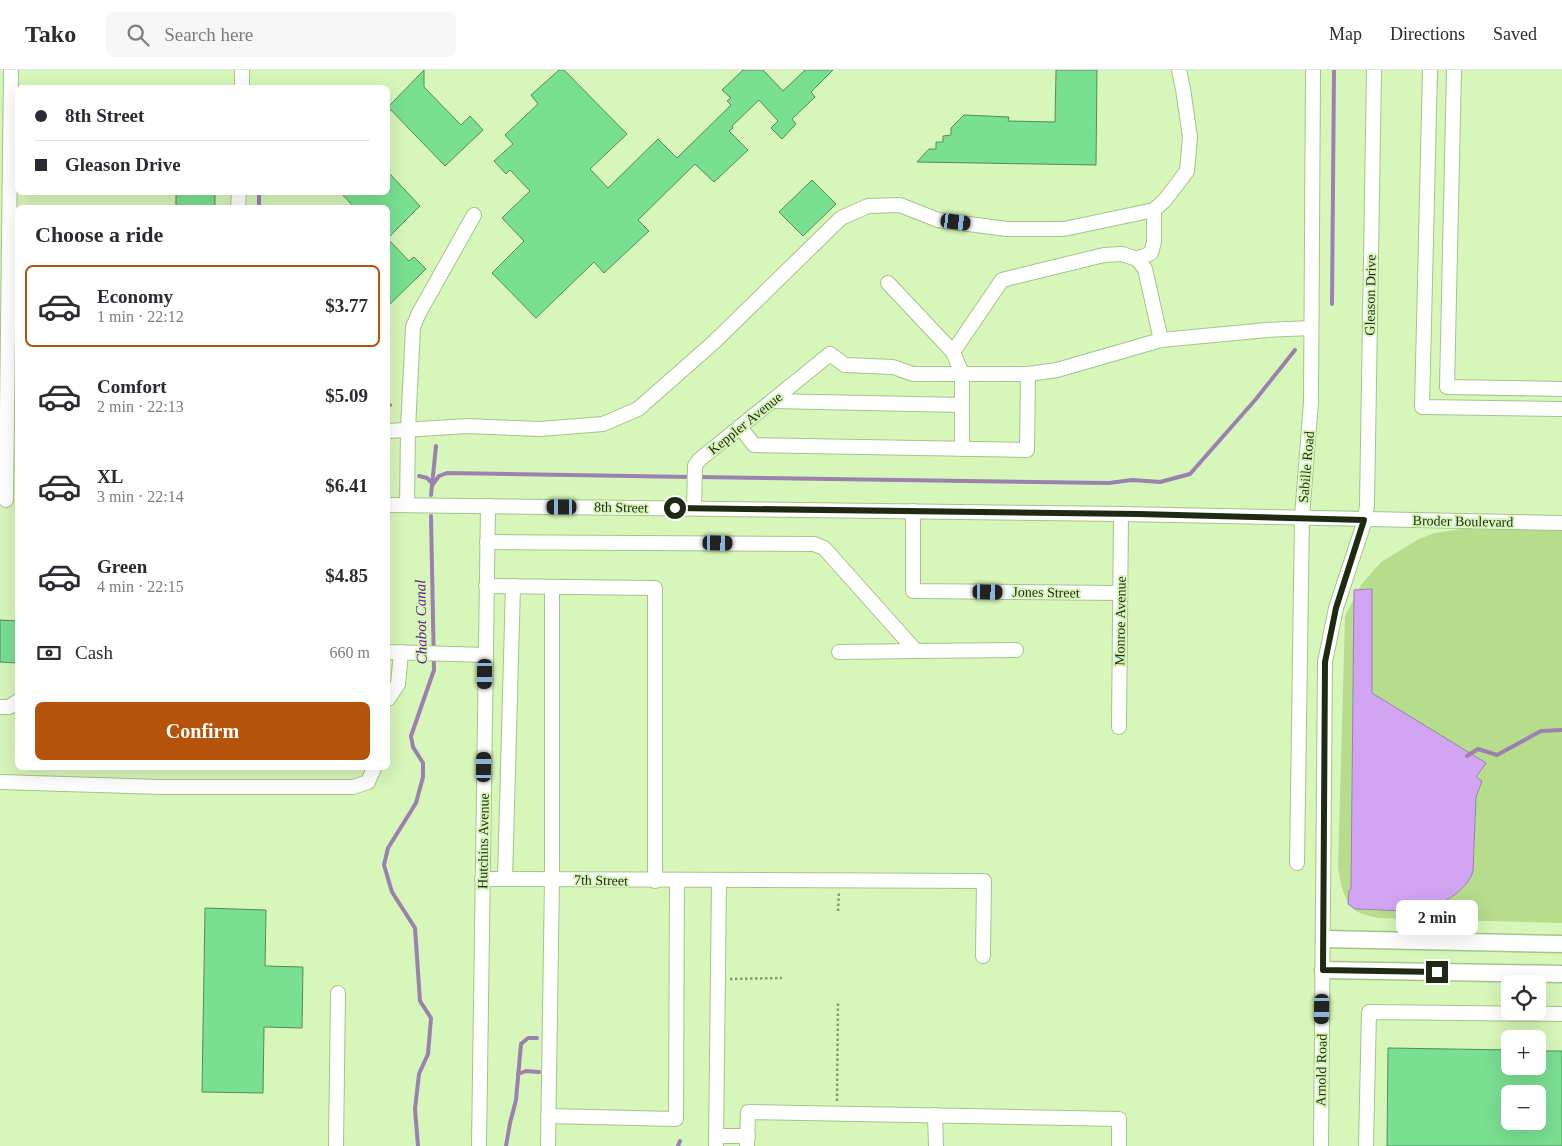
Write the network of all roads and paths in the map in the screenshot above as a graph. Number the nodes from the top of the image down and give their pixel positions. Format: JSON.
{"nodes":[{"id":1,"x":11,"y":70,"type":"edge"},
{"id":2,"x":242,"y":70,"type":"edge"},
{"id":3,"x":1179,"y":70,"type":"edge"},
{"id":4,"x":1313,"y":70,"type":"edge"},
{"id":5,"x":1374,"y":70,"type":"edge"},
{"id":6,"x":1430,"y":70,"type":"edge"},
{"id":7,"x":1454,"y":70,"type":"edge"},
{"id":8,"x":242,"y":85,"type":"edge"},
{"id":9,"x":1154,"y":210,"type":"junction"},
{"id":10,"x":474,"y":216,"type":"dead end"},
{"id":11,"x":1137,"y":260,"type":"junction"},
{"id":12,"x":888,"y":283,"type":"dead end"},
{"id":13,"x":1311,"y":328,"type":"junction"},
{"id":14,"x":1161,"y":340,"type":"junction"},
{"id":15,"x":953,"y":352,"type":"junction"},
{"id":16,"x":962,"y":374,"type":"junction"},
{"id":17,"x":1028,"y":374,"type":"junction"},
{"id":18,"x":1562,"y":389,"type":"edge"},
{"id":19,"x":772,"y":402,"type":"junction"},
{"id":20,"x":962,"y":405,"type":"junction"},
{"id":21,"x":1562,"y":409,"type":"edge"},
{"id":22,"x":740,"y":427,"type":"junction"},
{"id":23,"x":408,"y":428,"type":"junction"},
{"id":24,"x":390,"y":431,"type":"edge"},
{"id":25,"x":962,"y":449,"type":"junction"},
{"id":26,"x":8,"y":500,"type":"edge"},
{"id":27,"x":390,"y":505,"type":"edge"},
{"id":28,"x":407,"y":505,"type":"junction"},
{"id":29,"x":488,"y":506,"type":"junction"},
{"id":30,"x":694,"y":508,"type":"junction"},
{"id":31,"x":914,"y":512,"type":"junction"},
{"id":32,"x":1121,"y":514,"type":"junction"},
{"id":33,"x":1302,"y":517,"type":"junction"},
{"id":34,"x":1364,"y":520,"type":"junction"},
{"id":35,"x":1562,"y":522,"type":"edge"},
{"id":36,"x":487,"y":542,"type":"junction"},
{"id":37,"x":486,"y":586,"type":"junction"},
{"id":38,"x":513,"y":586,"type":"junction"},
{"id":39,"x":552,"y":587,"type":"junction"},
{"id":40,"x":1120,"y":593,"type":"junction"},
{"id":41,"x":1016,"y":650,"type":"dead end"},
{"id":42,"x":916,"y":651,"type":"junction"},
{"id":43,"x":394,"y":652,"type":"edge"},
{"id":44,"x":839,"y":652,"type":"dead end"},
{"id":45,"x":486,"y":655,"type":"junction"},
{"id":46,"x":390,"y":696,"type":"edge"},
{"id":47,"x":15,"y":703,"type":"edge"},
{"id":48,"x":0,"y":707,"type":"edge"},
{"id":49,"x":1119,"y":727,"type":"dead end"},
{"id":50,"x":373,"y":770,"type":"edge"},
{"id":51,"x":0,"y":782,"type":"edge"},
{"id":52,"x":1297,"y":863,"type":"dead end"},
{"id":53,"x":482,"y":879,"type":"junction"},
{"id":54,"x":505,"y":879,"type":"junction"},
{"id":55,"x":552,"y":880,"type":"junction"},
{"id":56,"x":677,"y":880,"type":"junction"},
{"id":57,"x":719,"y":880,"type":"junction"},
{"id":58,"x":655,"y":881,"type":"junction"},
{"id":59,"x":839,"y":881,"type":"junction"},
{"id":60,"x":838,"y":912,"type":"dead end"},
{"id":61,"x":1324,"y":939,"type":"junction"},
{"id":62,"x":1562,"y":944,"type":"edge"},
{"id":63,"x":983,"y":956,"type":"dead end"},
{"id":64,"x":1323,"y":970,"type":"junction"},
{"id":65,"x":1562,"y":974,"type":"edge"},
{"id":66,"x":782,"y":978,"type":"dead end"},
{"id":67,"x":718,"y":979,"type":"junction"},
{"id":68,"x":338,"y":993,"type":"dead end"},
{"id":69,"x":838,"y":1002,"type":"dead end"},
{"id":70,"x":1562,"y":1014,"type":"edge"},
{"id":71,"x":837,"y":1114,"type":"junction"},
{"id":72,"x":936,"y":1115,"type":"junction"},
{"id":73,"x":548,"y":1116,"type":"junction"},
{"id":74,"x":716,"y":1141,"type":"edge"},
{"id":75,"x":748,"y":1141,"type":"edge"},
{"id":76,"x":336,"y":1146,"type":"edge"},
{"id":77,"x":479,"y":1146,"type":"edge"},
{"id":78,"x":548,"y":1146,"type":"edge"},
{"id":79,"x":936,"y":1146,"type":"edge"},
{"id":80,"x":1120,"y":1146,"type":"edge"},
{"id":81,"x":1321,"y":1146,"type":"edge"},
{"id":82,"x":1366,"y":1146,"type":"edge"}],
"edges":[{"from":1,"to":26,"type":"street"},
{"from":2,"to":8,"type":"street"},
{"from":3,"to":9,"type":"street"},
{"from":4,"to":13,"type":"street","name":"Sabille Road"},
{"from":5,"to":34,"type":"street","name":"Gleason Drive"},
{"from":6,"to":21,"type":"street"},
{"from":7,"to":18,"type":"street"},
{"from":9,"to":11,"type":"street"},
{"from":9,"to":23,"type":"street"},
{"from":10,"to":23,"type":"street"},
{"from":11,"to":14,"type":"street"},
{"from":11,"to":15,"type":"street"},
{"from":12,"to":15,"type":"street"},
{"from":13,"to":14,"type":"street"},
{"from":13,"to":33,"type":"street","name":"Sabille Road"},
{"from":14,"to":17,"type":"street"},
{"from":15,"to":16,"type":"street"},
{"from":16,"to":17,"type":"street"},
{"from":16,"to":19,"type":"street","name":"Keppler Avenue"},
{"from":16,"to":20,"type":"street"},
{"from":17,"to":25,"type":"street"},
{"from":19,"to":20,"type":"street"},
{"from":19,"to":22,"type":"street","name":"Keppler Avenue"},
{"from":20,"to":25,"type":"street"},
{"from":22,"to":25,"type":"street"},
{"from":22,"to":30,"type":"street","name":"Keppler Avenue"},
{"from":23,"to":24,"type":"street"},
{"from":23,"to":28,"type":"street"},
{"from":27,"to":28,"type":"street","name":"8th Street"},
{"from":28,"to":29,"type":"street","name":"8th Street"},
{"from":29,"to":30,"type":"street","name":"8th Street"},
{"from":29,"to":36,"type":"street","name":"Hutchins Avenue"},
{"from":30,"to":31,"type":"street","name":"8th Street"},
{"from":31,"to":32,"type":"street","name":"8th Street"},
{"from":31,"to":40,"type":"street","name":"Jones Street"},
{"from":32,"to":33,"type":"street","name":"8th Street"},
{"from":32,"to":40,"type":"street","name":"Monroe Avenue"},
{"from":33,"to":34,"type":"street","name":"8th Street"},
{"from":33,"to":52,"type":"street","name":"Sabille Road"},
{"from":34,"to":35,"type":"street","name":"Broder Boulevard"},
{"from":34,"to":61,"type":"street","name":"Arnold Road"},
{"from":36,"to":37,"type":"street","name":"Hutchins Avenue"},
{"from":36,"to":42,"type":"street"},
{"from":37,"to":38,"type":"street"},
{"from":37,"to":45,"type":"street","name":"Hutchins Avenue"},
{"from":38,"to":39,"type":"street"},
{"from":38,"to":54,"type":"street"},
{"from":39,"to":55,"type":"street"},
{"from":39,"to":58,"type":"street"},
{"from":40,"to":49,"type":"street","name":"Monroe Avenue"},
{"from":41,"to":42,"type":"street"},
{"from":42,"to":44,"type":"street"},
{"from":43,"to":45,"type":"street"},
{"from":43,"to":46,"type":"street"},
{"from":45,"to":53,"type":"street","name":"Hutchins Avenue"},
{"from":47,"to":48,"type":"street"},
{"from":50,"to":51,"type":"street"},
{"from":53,"to":54,"type":"street","name":"7th Street"},
{"from":53,"to":77,"type":"street","name":"Hutchins Avenue"},
{"from":54,"to":55,"type":"street","name":"7th Street"},
{"from":55,"to":58,"type":"street","name":"7th Street"},
{"from":55,"to":73,"type":"street"},
{"from":56,"to":57,"type":"street","name":"7th Street"},
{"from":56,"to":58,"type":"street","name":"7th Street"},
{"from":56,"to":73,"type":"street"},
{"from":57,"to":59,"type":"street","name":"7th Street"},
{"from":57,"to":67,"type":"street"},
{"from":59,"to":60,"type":"path"},
{"from":59,"to":63,"type":"street","name":"7th Street"},
{"from":61,"to":62,"type":"main road"},
{"from":61,"to":64,"type":"street","name":"Arnold Road"},
{"from":64,"to":65,"type":"main road"},
{"from":64,"to":81,"type":"street","name":"Arnold Road"},
{"from":66,"to":67,"type":"path"},
{"from":67,"to":74,"type":"street"},
{"from":68,"to":76,"type":"street"},
{"from":69,"to":71,"type":"path"},
{"from":70,"to":82,"type":"street"},
{"from":71,"to":72,"type":"street"},
{"from":71,"to":75,"type":"street"},
{"from":72,"to":79,"type":"street"},
{"from":72,"to":80,"type":"street"},
{"from":73,"to":78,"type":"street"},
{"from":74,"to":75,"type":"street"}]}
